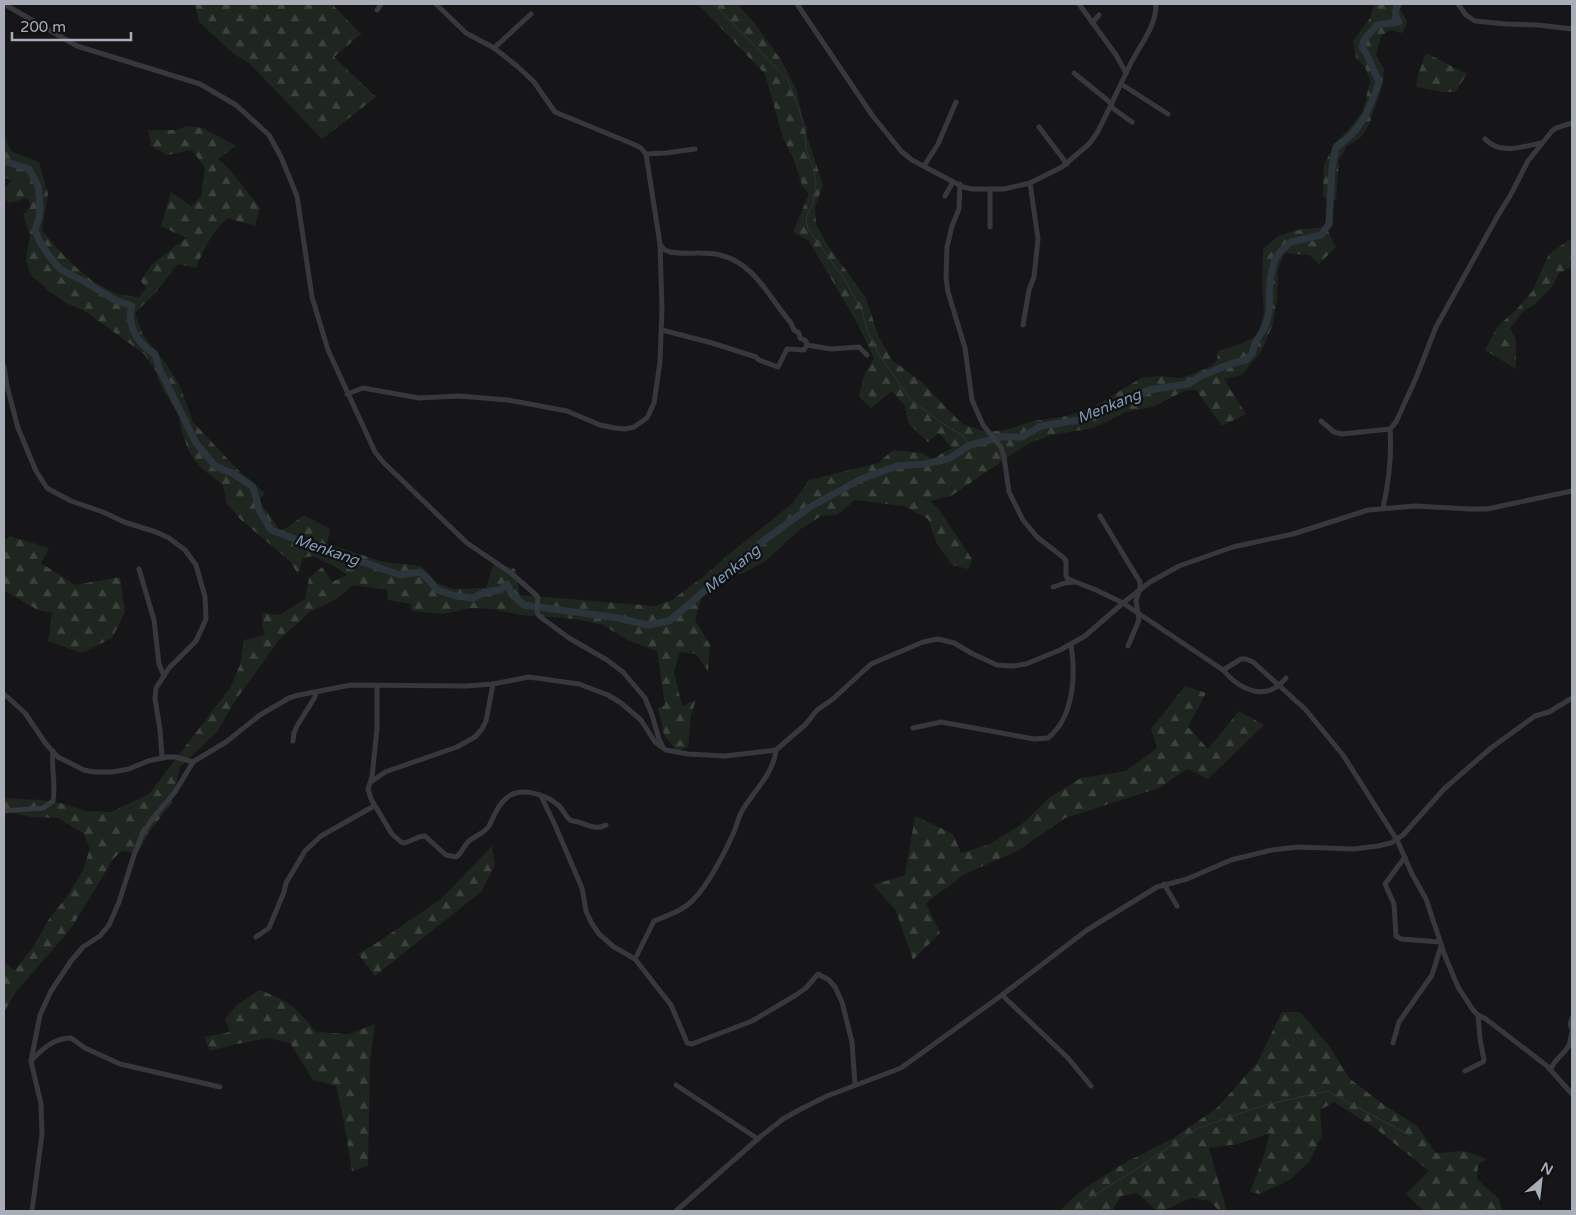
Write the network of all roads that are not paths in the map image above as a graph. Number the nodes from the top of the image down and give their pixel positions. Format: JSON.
{"nodes":[{"id":1,"x":4,"y":4,"type":"edge"},
{"id":2,"x":381,"y":4,"type":"edge"},
{"id":3,"x":436,"y":4,"type":"edge"},
{"id":4,"x":797,"y":4,"type":"edge"},
{"id":5,"x":1079,"y":4,"type":"edge"},
{"id":6,"x":1156,"y":4,"type":"edge"},
{"id":7,"x":1458,"y":4,"type":"edge"},
{"id":8,"x":377,"y":10,"type":"dead end"},
{"id":9,"x":532,"y":14,"type":"dead end"},
{"id":10,"x":1099,"y":15,"type":"dead end"},
{"id":11,"x":1092,"y":23,"type":"junction"},
{"id":12,"x":1572,"y":29,"type":"edge"},
{"id":13,"x":494,"y":48,"type":"junction"},
{"id":14,"x":1074,"y":73,"type":"dead end"},
{"id":15,"x":1126,"y":73,"type":"junction"},
{"id":16,"x":1121,"y":84,"type":"junction"},
{"id":17,"x":956,"y":102,"type":"dead end"},
{"id":18,"x":1111,"y":105,"type":"junction"},
{"id":19,"x":1168,"y":114,"type":"dead end"},
{"id":20,"x":1132,"y":122,"type":"dead end"},
{"id":21,"x":1572,"y":123,"type":"edge"},
{"id":22,"x":1039,"y":126,"type":"dead end"},
{"id":23,"x":1484,"y":139,"type":"dead end"},
{"id":24,"x":1541,"y":143,"type":"junction"},
{"id":25,"x":695,"y":149,"type":"dead end"},
{"id":26,"x":646,"y":154,"type":"junction"},
{"id":27,"x":1067,"y":164,"type":"junction"},
{"id":28,"x":924,"y":166,"type":"junction"},
{"id":29,"x":952,"y":182,"type":"junction"},
{"id":30,"x":1030,"y":183,"type":"junction"},
{"id":31,"x":960,"y":184,"type":"junction"},
{"id":32,"x":990,"y":190,"type":"junction"},
{"id":33,"x":945,"y":196,"type":"dead end"},
{"id":34,"x":990,"y":227,"type":"dead end"},
{"id":35,"x":660,"y":244,"type":"junction"},
{"id":36,"x":1023,"y":325,"type":"dead end"},
{"id":37,"x":662,"y":330,"type":"junction"},
{"id":38,"x":806,"y":345,"type":"junction"},
{"id":39,"x":866,"y":355,"type":"dead end"},
{"id":40,"x":4,"y":366,"type":"edge"},
{"id":41,"x":5,"y":386,"type":"edge"},
{"id":42,"x":348,"y":394,"type":"junction"},
{"id":43,"x":1321,"y":422,"type":"dead end"},
{"id":44,"x":1390,"y":429,"type":"junction"},
{"id":45,"x":1572,"y":491,"type":"edge"},
{"id":46,"x":1383,"y":508,"type":"junction"},
{"id":47,"x":1100,"y":516,"type":"dead end"},
{"id":48,"x":139,"y":569,"type":"dead end"},
{"id":49,"x":1075,"y":582,"type":"junction"},
{"id":50,"x":1053,"y":587,"type":"dead end"},
{"id":51,"x":1140,"y":588,"type":"junction"},
{"id":52,"x":1122,"y":603,"type":"junction"},
{"id":53,"x":1140,"y":616,"type":"junction"},
{"id":54,"x":1071,"y":645,"type":"junction"},
{"id":55,"x":1128,"y":646,"type":"dead end"},
{"id":56,"x":1223,"y":670,"type":"junction"},
{"id":57,"x":164,"y":676,"type":"junction"},
{"id":58,"x":1286,"y":678,"type":"dead end"},
{"id":59,"x":493,"y":684,"type":"junction"},
{"id":60,"x":377,"y":686,"type":"junction"},
{"id":61,"x":1279,"y":686,"type":"junction"},
{"id":62,"x":316,"y":692,"type":"junction"},
{"id":63,"x":4,"y":694,"type":"edge"},
{"id":64,"x":1572,"y":698,"type":"edge"},
{"id":65,"x":913,"y":728,"type":"dead end"},
{"id":66,"x":293,"y":741,"type":"dead end"},
{"id":67,"x":666,"y":750,"type":"junction"},
{"id":68,"x":776,"y":750,"type":"junction"},
{"id":69,"x":53,"y":751,"type":"junction"},
{"id":70,"x":162,"y":758,"type":"junction"},
{"id":71,"x":193,"y":762,"type":"junction"},
{"id":72,"x":371,"y":783,"type":"junction"},
{"id":73,"x":541,"y":796,"type":"junction"},
{"id":74,"x":374,"y":806,"type":"junction"},
{"id":75,"x":4,"y":811,"type":"edge"},
{"id":76,"x":606,"y":825,"type":"dead end"},
{"id":77,"x":1397,"y":840,"type":"junction"},
{"id":78,"x":1405,"y":857,"type":"junction"},
{"id":79,"x":1164,"y":884,"type":"junction"},
{"id":80,"x":1176,"y":906,"type":"dead end"},
{"id":81,"x":256,"y":936,"type":"dead end"},
{"id":82,"x":1440,"y":944,"type":"junction"},
{"id":83,"x":635,"y":960,"type":"junction"},
{"id":84,"x":1002,"y":995,"type":"junction"},
{"id":85,"x":1478,"y":1015,"type":"junction"},
{"id":86,"x":1572,"y":1018,"type":"edge"},
{"id":87,"x":1572,"y":1031,"type":"edge"},
{"id":88,"x":1393,"y":1043,"type":"dead end"},
{"id":89,"x":31,"y":1061,"type":"junction"},
{"id":90,"x":1551,"y":1069,"type":"junction"},
{"id":91,"x":1465,"y":1071,"type":"dead end"},
{"id":92,"x":676,"y":1085,"type":"dead end"},
{"id":93,"x":855,"y":1085,"type":"junction"},
{"id":94,"x":1091,"y":1086,"type":"dead end"},
{"id":95,"x":220,"y":1087,"type":"dead end"},
{"id":96,"x":1572,"y":1094,"type":"edge"},
{"id":97,"x":758,"y":1139,"type":"junction"},
{"id":98,"x":32,"y":1211,"type":"edge"},
{"id":99,"x":676,"y":1211,"type":"edge"}],
"edges":[{"from":1,"to":42,"type":"street"},
{"from":2,"to":8,"type":"street"},
{"from":3,"to":13,"type":"street"},
{"from":4,"to":28,"type":"street"},
{"from":5,"to":11,"type":"street"},
{"from":6,"to":15,"type":"street"},
{"from":7,"to":12,"type":"street"},
{"from":9,"to":13,"type":"street"},
{"from":10,"to":11,"type":"street"},
{"from":11,"to":15,"type":"street"},
{"from":13,"to":26,"type":"street"},
{"from":14,"to":18,"type":"street"},
{"from":15,"to":16,"type":"street"},
{"from":16,"to":18,"type":"street"},
{"from":16,"to":19,"type":"street"},
{"from":17,"to":28,"type":"street"},
{"from":18,"to":20,"type":"street"},
{"from":18,"to":27,"type":"street"},
{"from":21,"to":24,"type":"street"},
{"from":22,"to":27,"type":"street"},
{"from":23,"to":24,"type":"street"},
{"from":24,"to":44,"type":"street"},
{"from":25,"to":26,"type":"street"},
{"from":26,"to":35,"type":"street"},
{"from":27,"to":30,"type":"street"},
{"from":28,"to":29,"type":"street"},
{"from":29,"to":31,"type":"street"},
{"from":29,"to":33,"type":"street"},
{"from":30,"to":32,"type":"street"},
{"from":30,"to":36,"type":"street"},
{"from":31,"to":32,"type":"street"},
{"from":31,"to":49,"type":"street"},
{"from":32,"to":34,"type":"street"},
{"from":35,"to":37,"type":"street"},
{"from":35,"to":38,"type":"street"},
{"from":37,"to":38,"type":"street"},
{"from":37,"to":42,"type":"street"},
{"from":38,"to":39,"type":"street"},
{"from":40,"to":41,"type":"street"},
{"from":41,"to":57,"type":"street"},
{"from":42,"to":67,"type":"street"},
{"from":43,"to":44,"type":"street"},
{"from":44,"to":46,"type":"street"},
{"from":45,"to":46,"type":"street"},
{"from":46,"to":51,"type":"street"},
{"from":47,"to":51,"type":"street"},
{"from":48,"to":57,"type":"street"},
{"from":49,"to":50,"type":"street"},
{"from":49,"to":52,"type":"street"},
{"from":51,"to":52,"type":"street"},
{"from":51,"to":53,"type":"street"},
{"from":52,"to":53,"type":"street"},
{"from":52,"to":54,"type":"street"},
{"from":53,"to":55,"type":"street"},
{"from":53,"to":56,"type":"street"},
{"from":54,"to":65,"type":"street"},
{"from":54,"to":68,"type":"street"},
{"from":56,"to":61,"type":"street"},
{"from":56,"to":61,"type":"street"},
{"from":57,"to":70,"type":"street"},
{"from":58,"to":61,"type":"street"},
{"from":59,"to":60,"type":"street"},
{"from":59,"to":67,"type":"street"},
{"from":59,"to":72,"type":"street"},
{"from":60,"to":62,"type":"street"},
{"from":60,"to":72,"type":"street"},
{"from":61,"to":77,"type":"street"},
{"from":62,"to":66,"type":"street"},
{"from":62,"to":71,"type":"street"},
{"from":63,"to":69,"type":"street"},
{"from":64,"to":77,"type":"street"},
{"from":67,"to":68,"type":"street"},
{"from":68,"to":83,"type":"street"},
{"from":69,"to":70,"type":"street"},
{"from":69,"to":75,"type":"street"},
{"from":70,"to":71,"type":"street"},
{"from":71,"to":89,"type":"street"},
{"from":72,"to":74,"type":"street"},
{"from":73,"to":74,"type":"street"},
{"from":73,"to":76,"type":"street"},
{"from":73,"to":83,"type":"street"},
{"from":74,"to":81,"type":"street"},
{"from":77,"to":78,"type":"street"},
{"from":77,"to":79,"type":"street"},
{"from":78,"to":82,"type":"street"},
{"from":78,"to":82,"type":"street"},
{"from":79,"to":80,"type":"street"},
{"from":79,"to":84,"type":"street"},
{"from":82,"to":85,"type":"street"},
{"from":82,"to":88,"type":"street"},
{"from":83,"to":93,"type":"street"},
{"from":84,"to":93,"type":"street"},
{"from":84,"to":94,"type":"street"},
{"from":85,"to":90,"type":"street"},
{"from":85,"to":91,"type":"street"},
{"from":86,"to":87,"type":"street"},
{"from":87,"to":90,"type":"street"},
{"from":89,"to":95,"type":"street"},
{"from":89,"to":98,"type":"street"},
{"from":90,"to":96,"type":"street"},
{"from":92,"to":97,"type":"street"},
{"from":93,"to":97,"type":"street"},
{"from":97,"to":99,"type":"street"}]}
